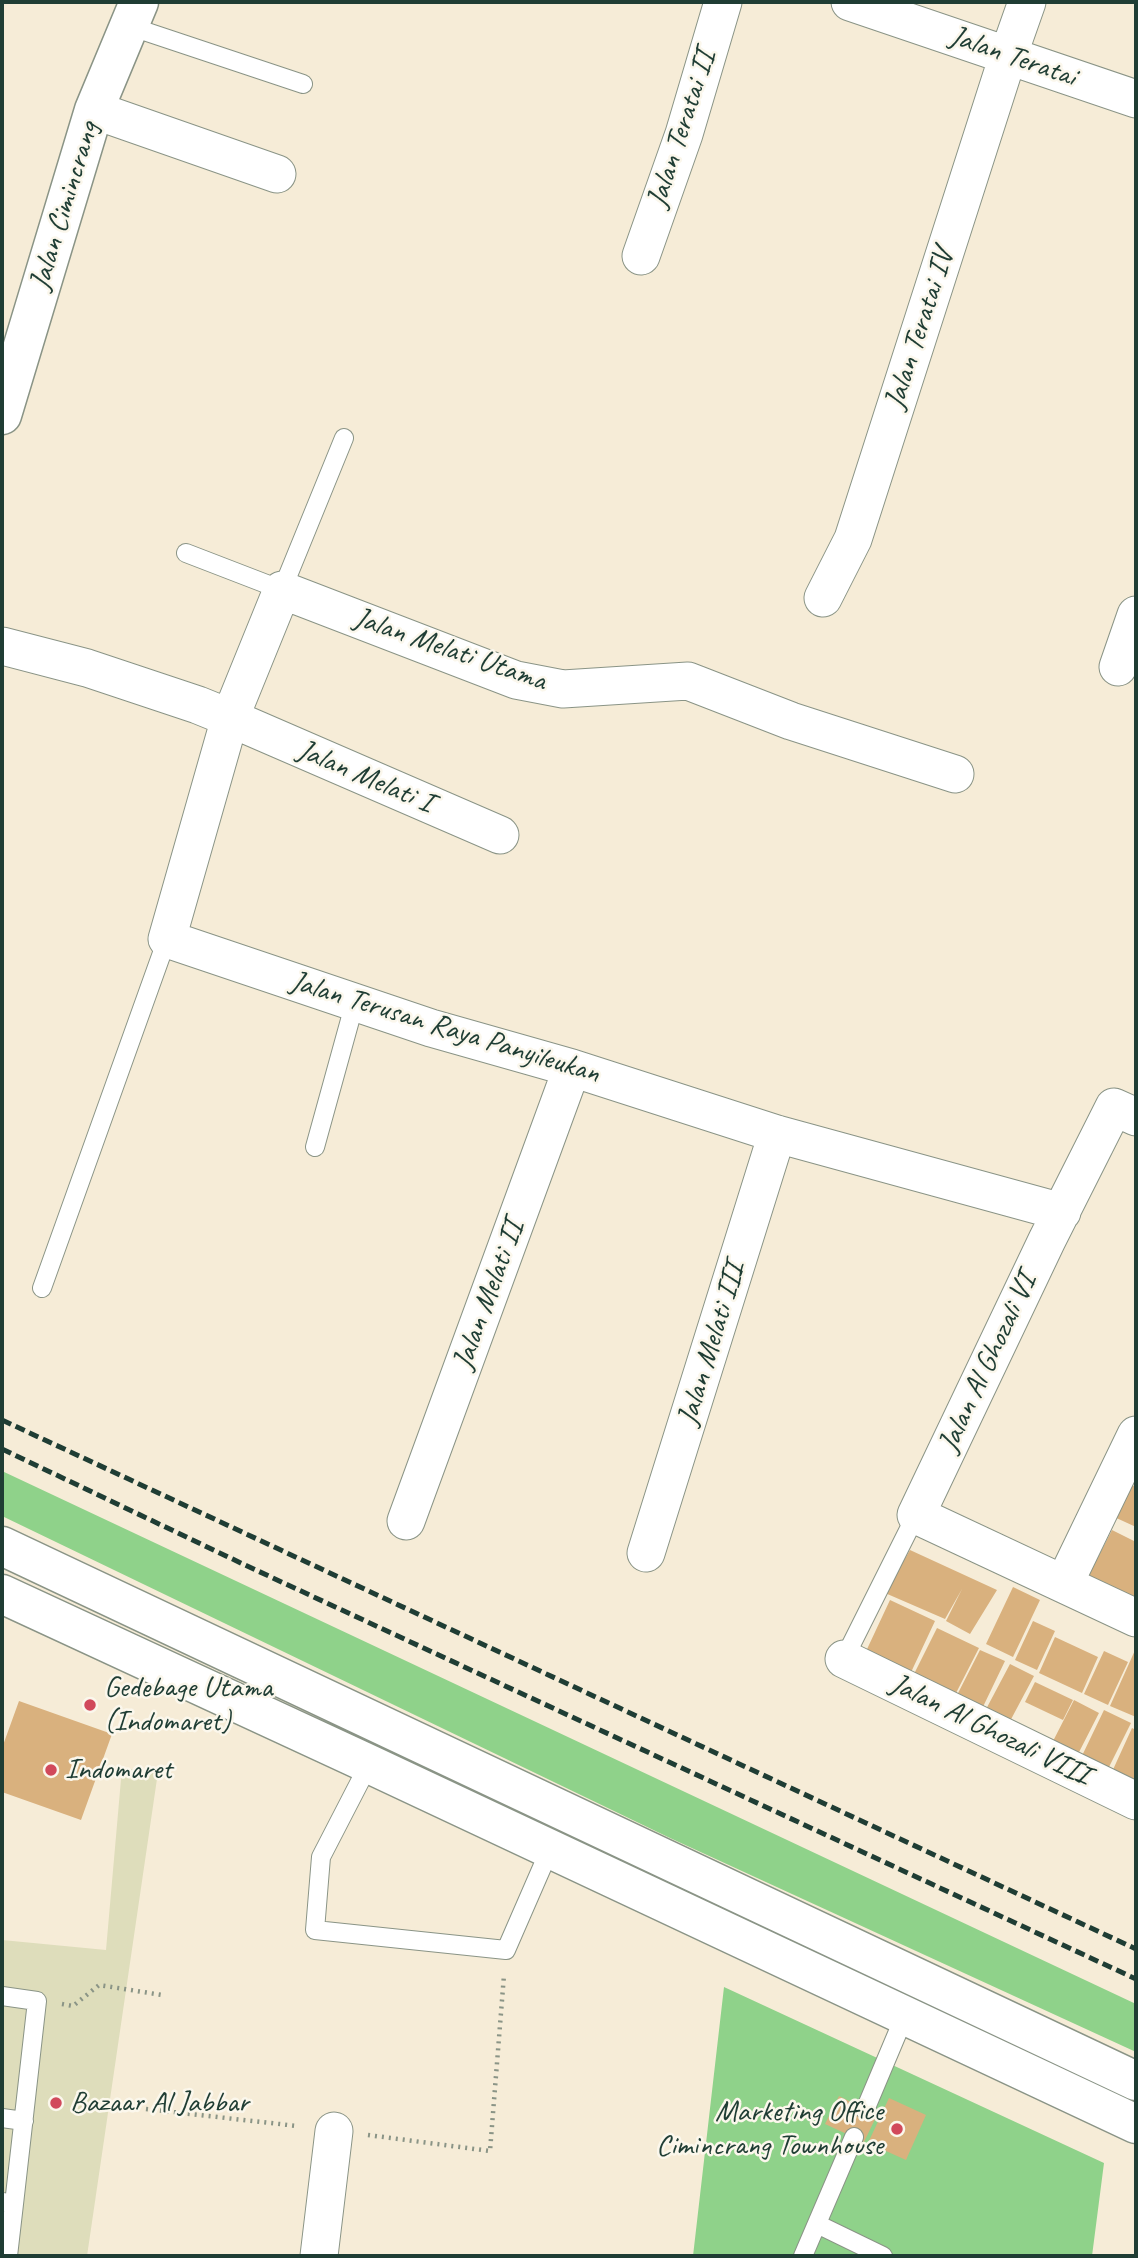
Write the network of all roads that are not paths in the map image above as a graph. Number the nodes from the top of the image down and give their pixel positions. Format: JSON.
{"nodes":[{"id":1,"x":723,"y":2,"type":"edge"},
{"id":2,"x":849,"y":2,"type":"edge"},
{"id":3,"x":1027,"y":2,"type":"edge"},
{"id":4,"x":134,"y":14,"type":"edge"},
{"id":5,"x":1008,"y":56,"type":"junction"},
{"id":6,"x":303,"y":83,"type":"dead end"},
{"id":7,"x":1136,"y":99,"type":"edge"},
{"id":8,"x":94,"y":110,"type":"junction"},
{"id":9,"x":277,"y":174,"type":"dead end"},
{"id":10,"x":641,"y":256,"type":"dead end"},
{"id":11,"x":9,"y":370,"type":"edge"},
{"id":12,"x":2,"y":415,"type":"edge"},
{"id":13,"x":344,"y":438,"type":"dead end"},
{"id":14,"x":186,"y":553,"type":"dead end"},
{"id":15,"x":282,"y":590,"type":"junction"},
{"id":16,"x":823,"y":598,"type":"dead end"},
{"id":17,"x":1136,"y":615,"type":"edge"},
{"id":18,"x":2,"y":646,"type":"edge"},
{"id":19,"x":1118,"y":667,"type":"dead end"},
{"id":20,"x":230,"y":718,"type":"junction"},
{"id":21,"x":955,"y":774,"type":"dead end"},
{"id":22,"x":500,"y":835,"type":"dead end"},
{"id":23,"x":167,"y":939,"type":"junction"},
{"id":24,"x":355,"y":1002,"type":"junction"},
{"id":25,"x":572,"y":1068,"type":"junction"},
{"id":26,"x":1125,"y":1112,"type":"edge"},
{"id":27,"x":777,"y":1134,"type":"junction"},
{"id":28,"x":314,"y":1147,"type":"dead end"},
{"id":29,"x":1062,"y":1212,"type":"junction"},
{"id":30,"x":42,"y":1289,"type":"dead end"},
{"id":31,"x":1136,"y":1435,"type":"edge"},
{"id":32,"x":916,"y":1515,"type":"junction"},
{"id":33,"x":406,"y":1521,"type":"dead end"},
{"id":34,"x":2,"y":1546,"type":"edge"},
{"id":35,"x":646,"y":1553,"type":"dead end"},
{"id":36,"x":1064,"y":1584,"type":"junction"},
{"id":37,"x":2,"y":1594,"type":"edge"},
{"id":38,"x":1136,"y":1618,"type":"edge"},
{"id":39,"x":844,"y":1659,"type":"joint"},
{"id":40,"x":369,"y":1763,"type":"junction"},
{"id":41,"x":1136,"y":1801,"type":"edge"},
{"id":42,"x":550,"y":1849,"type":"junction"},
{"id":43,"x":2,"y":1996,"type":"edge"},
{"id":44,"x":905,"y":2015,"type":"junction"},
{"id":45,"x":1136,"y":2081,"type":"edge"},
{"id":46,"x":865,"y":2109,"type":"dead end"},
{"id":47,"x":2,"y":2118,"type":"edge"},
{"id":48,"x":23,"y":2121,"type":"junction"},
{"id":49,"x":1136,"y":2124,"type":"edge"},
{"id":50,"x":334,"y":2130,"type":"road end"},
{"id":51,"x":853,"y":2137,"type":"dead end"},
{"id":52,"x":8,"y":2203,"type":"edge"},
{"id":53,"x":817,"y":2224,"type":"junction"},
{"id":54,"x":9,"y":2256,"type":"edge"},
{"id":55,"x":319,"y":2256,"type":"edge"},
{"id":56,"x":803,"y":2256,"type":"edge"},
{"id":57,"x":883,"y":2256,"type":"edge"}],
"edges":[{"from":1,"to":10,"type":"street","name":"Jalan Teratai II"},
{"from":2,"to":5,"type":"street","name":"Jalan Teratai"},
{"from":3,"to":5,"type":"street","name":"Jalan Teratai IV"},
{"from":4,"to":6,"type":"lane"},
{"from":4,"to":8,"type":"street","name":"Jalan Cimincrang"},
{"from":5,"to":7,"type":"street","name":"Jalan Teratai"},
{"from":5,"to":16,"type":"street","name":"Jalan Teratai IV"},
{"from":8,"to":9,"type":"street"},
{"from":8,"to":11,"type":"street","name":"Jalan Cimincrang"},
{"from":11,"to":12,"type":"street","name":"Jalan Cimincrang"},
{"from":13,"to":15,"type":"lane"},
{"from":14,"to":15,"type":"lane"},
{"from":15,"to":20,"type":"street"},
{"from":15,"to":21,"type":"street","name":"Jalan Melati Utama"},
{"from":17,"to":19,"type":"street"},
{"from":18,"to":20,"type":"street"},
{"from":20,"to":22,"type":"street","name":"Jalan Melati I"},
{"from":20,"to":23,"type":"street"},
{"from":23,"to":24,"type":"street","name":"Jalan Terusan Raya Panyileukan"},
{"from":23,"to":30,"type":"lane"},
{"from":24,"to":25,"type":"street","name":"Jalan Terusan Raya Panyileukan"},
{"from":24,"to":28,"type":"lane"},
{"from":25,"to":27,"type":"street","name":"Jalan Terusan Raya Panyileukan"},
{"from":25,"to":33,"type":"street","name":"Jalan Melati II"},
{"from":26,"to":29,"type":"street"},
{"from":27,"to":29,"type":"street","name":"Jalan Terusan Raya Panyileukan"},
{"from":27,"to":35,"type":"street","name":"Jalan Melati III"},
{"from":29,"to":32,"type":"street","name":"Jalan Al Ghozali VI"},
{"from":31,"to":36,"type":"street"},
{"from":32,"to":36,"type":"street"},
{"from":32,"to":39,"type":"lane"},
{"from":34,"to":45,"type":"street"},
{"from":36,"to":38,"type":"street"},
{"from":37,"to":40,"type":"street"},
{"from":39,"to":41,"type":"street","name":"Jalan Al Ghozali VIII"},
{"from":40,"to":42,"type":"street"},
{"from":40,"to":42,"type":"lane"},
{"from":42,"to":44,"type":"street"},
{"from":43,"to":48,"type":"lane"},
{"from":44,"to":46,"type":"lane"},
{"from":44,"to":49,"type":"street"},
{"from":47,"to":48,"type":"lane"},
{"from":48,"to":52,"type":"lane"},
{"from":50,"to":55,"type":"street"},
{"from":51,"to":53,"type":"lane"},
{"from":52,"to":54,"type":"lane"},
{"from":53,"to":56,"type":"lane"},
{"from":53,"to":57,"type":"lane"}]}
